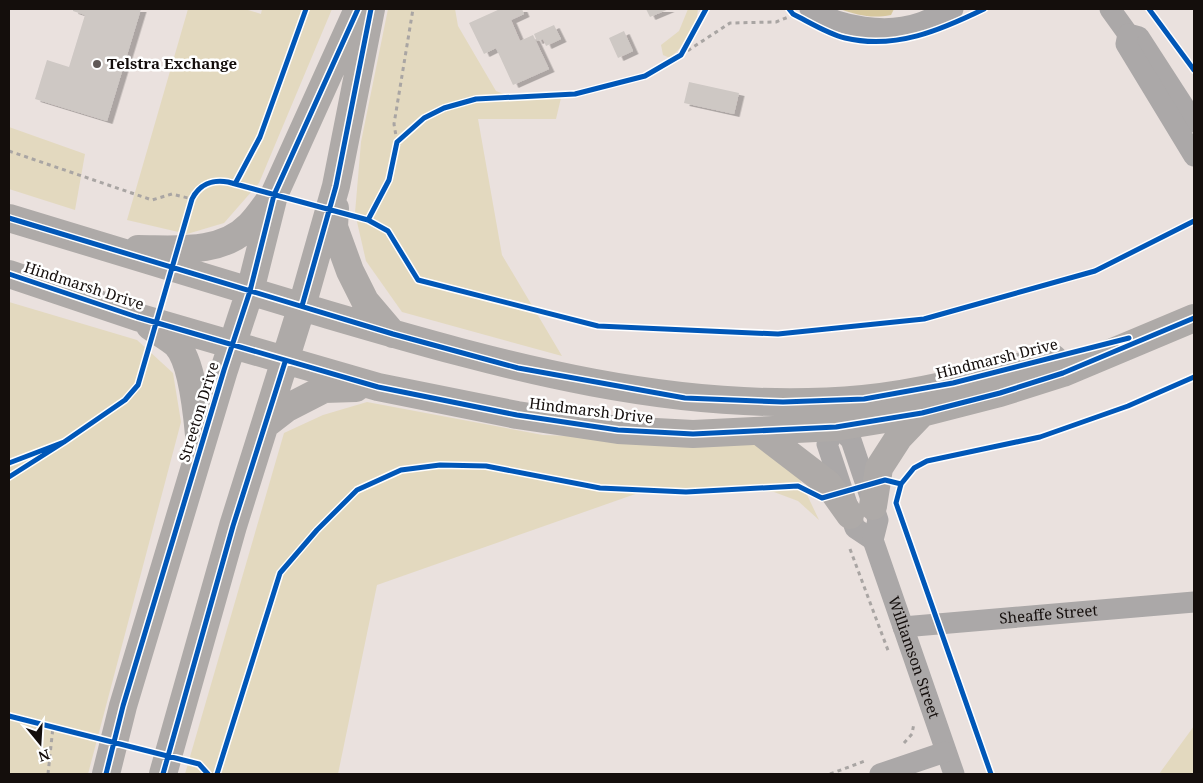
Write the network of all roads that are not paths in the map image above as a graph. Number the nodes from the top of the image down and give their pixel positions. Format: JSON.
{"nodes":[{"id":1,"x":358,"y":9,"type":"edge"},
{"id":2,"x":371,"y":9,"type":"edge"},
{"id":3,"x":953,"y":9,"type":"edge"},
{"id":4,"x":1110,"y":9,"type":"edge"},
{"id":5,"x":801,"y":13,"type":"edge"},
{"id":6,"x":1190,"y":129,"type":"edge"},
{"id":7,"x":1194,"y":156,"type":"edge"},
{"id":8,"x":336,"y":186,"type":"junction"},
{"id":9,"x":274,"y":195,"type":"junction"},
{"id":10,"x":9,"y":218,"type":"edge"},
{"id":11,"x":109,"y":249,"type":"junction"},
{"id":12,"x":9,"y":274,"type":"edge"},
{"id":13,"x":250,"y":291,"type":"junction"},
{"id":14,"x":302,"y":306,"type":"junction"},
{"id":15,"x":137,"y":317,"type":"junction"},
{"id":16,"x":1184,"y":322,"type":"edge"},
{"id":17,"x":393,"y":334,"type":"junction"},
{"id":18,"x":232,"y":346,"type":"junction"},
{"id":19,"x":285,"y":362,"type":"junction"},
{"id":20,"x":378,"y":388,"type":"junction"},
{"id":21,"x":864,"y":399,"type":"junction"},
{"id":22,"x":717,"y":401,"type":"junction"},
{"id":23,"x":922,"y":413,"type":"junction"},
{"id":24,"x":265,"y":425,"type":"junction"},
{"id":25,"x":836,"y":428,"type":"junction"},
{"id":26,"x":760,"y":431,"type":"junction"},
{"id":27,"x":200,"y":449,"type":"junction"},
{"id":28,"x":857,"y":521,"type":"junction"},
{"id":29,"x":1194,"y":602,"type":"edge"},
{"id":30,"x":903,"y":627,"type":"junction"},
{"id":31,"x":945,"y":752,"type":"junction"},
{"id":32,"x":876,"y":766,"type":"edge"},
{"id":33,"x":106,"y":774,"type":"edge"},
{"id":34,"x":163,"y":774,"type":"edge"},
{"id":35,"x":954,"y":774,"type":"edge"}],
"edges":[{"from":1,"to":9,"type":"main road","name":"Streeton Drive"},
{"from":2,"to":8,"type":"main road"},
{"from":3,"to":5,"type":"street"},
{"from":4,"to":6,"type":"street"},
{"from":6,"to":7,"type":"street"},
{"from":8,"to":14,"type":"main road"},
{"from":8,"to":17,"type":"main road"},
{"from":9,"to":11,"type":"main road"},
{"from":9,"to":13,"type":"main road","name":"Streeton Drive"},
{"from":10,"to":11,"type":"main road","name":"Hindmarsh Drive"},
{"from":11,"to":13,"type":"main road","name":"Hindmarsh Drive"},
{"from":12,"to":15,"type":"main road","name":"Hindmarsh Drive"},
{"from":13,"to":14,"type":"main road","name":"Hindmarsh Drive"},
{"from":13,"to":18,"type":"main road","name":"Streeton Drive"},
{"from":14,"to":17,"type":"main road","name":"Hindmarsh Drive"},
{"from":14,"to":19,"type":"main road"},
{"from":15,"to":18,"type":"main road","name":"Hindmarsh Drive"},
{"from":15,"to":27,"type":"main road"},
{"from":16,"to":21,"type":"main road","name":"Hindmarsh Drive"},
{"from":16,"to":23,"type":"main road","name":"Hindmarsh Drive"},
{"from":17,"to":22,"type":"main road","name":"Hindmarsh Drive"},
{"from":18,"to":19,"type":"main road","name":"Hindmarsh Drive"},
{"from":18,"to":27,"type":"main road","name":"Streeton Drive"},
{"from":19,"to":20,"type":"main road","name":"Hindmarsh Drive"},
{"from":19,"to":24,"type":"main road"},
{"from":20,"to":24,"type":"main road"},
{"from":20,"to":26,"type":"main road","name":"Hindmarsh Drive"},
{"from":21,"to":22,"type":"main road","name":"Hindmarsh Drive"},
{"from":21,"to":25,"type":"street"},
{"from":22,"to":25,"type":"street","name":"Williamson Street"},
{"from":23,"to":25,"type":"main road","name":"Hindmarsh Drive"},
{"from":23,"to":28,"type":"main road"},
{"from":24,"to":34,"type":"main road"},
{"from":25,"to":26,"type":"main road","name":"Hindmarsh Drive"},
{"from":25,"to":28,"type":"street","name":"Williamson Street"},
{"from":26,"to":28,"type":"main road"},
{"from":27,"to":33,"type":"main road","name":"Streeton Drive"},
{"from":28,"to":30,"type":"street","name":"Williamson Street"},
{"from":29,"to":30,"type":"street","name":"Sheaffe Street"},
{"from":30,"to":31,"type":"street","name":"Williamson Street"},
{"from":31,"to":32,"type":"street"},
{"from":31,"to":35,"type":"street","name":"Williamson Street"}]}
